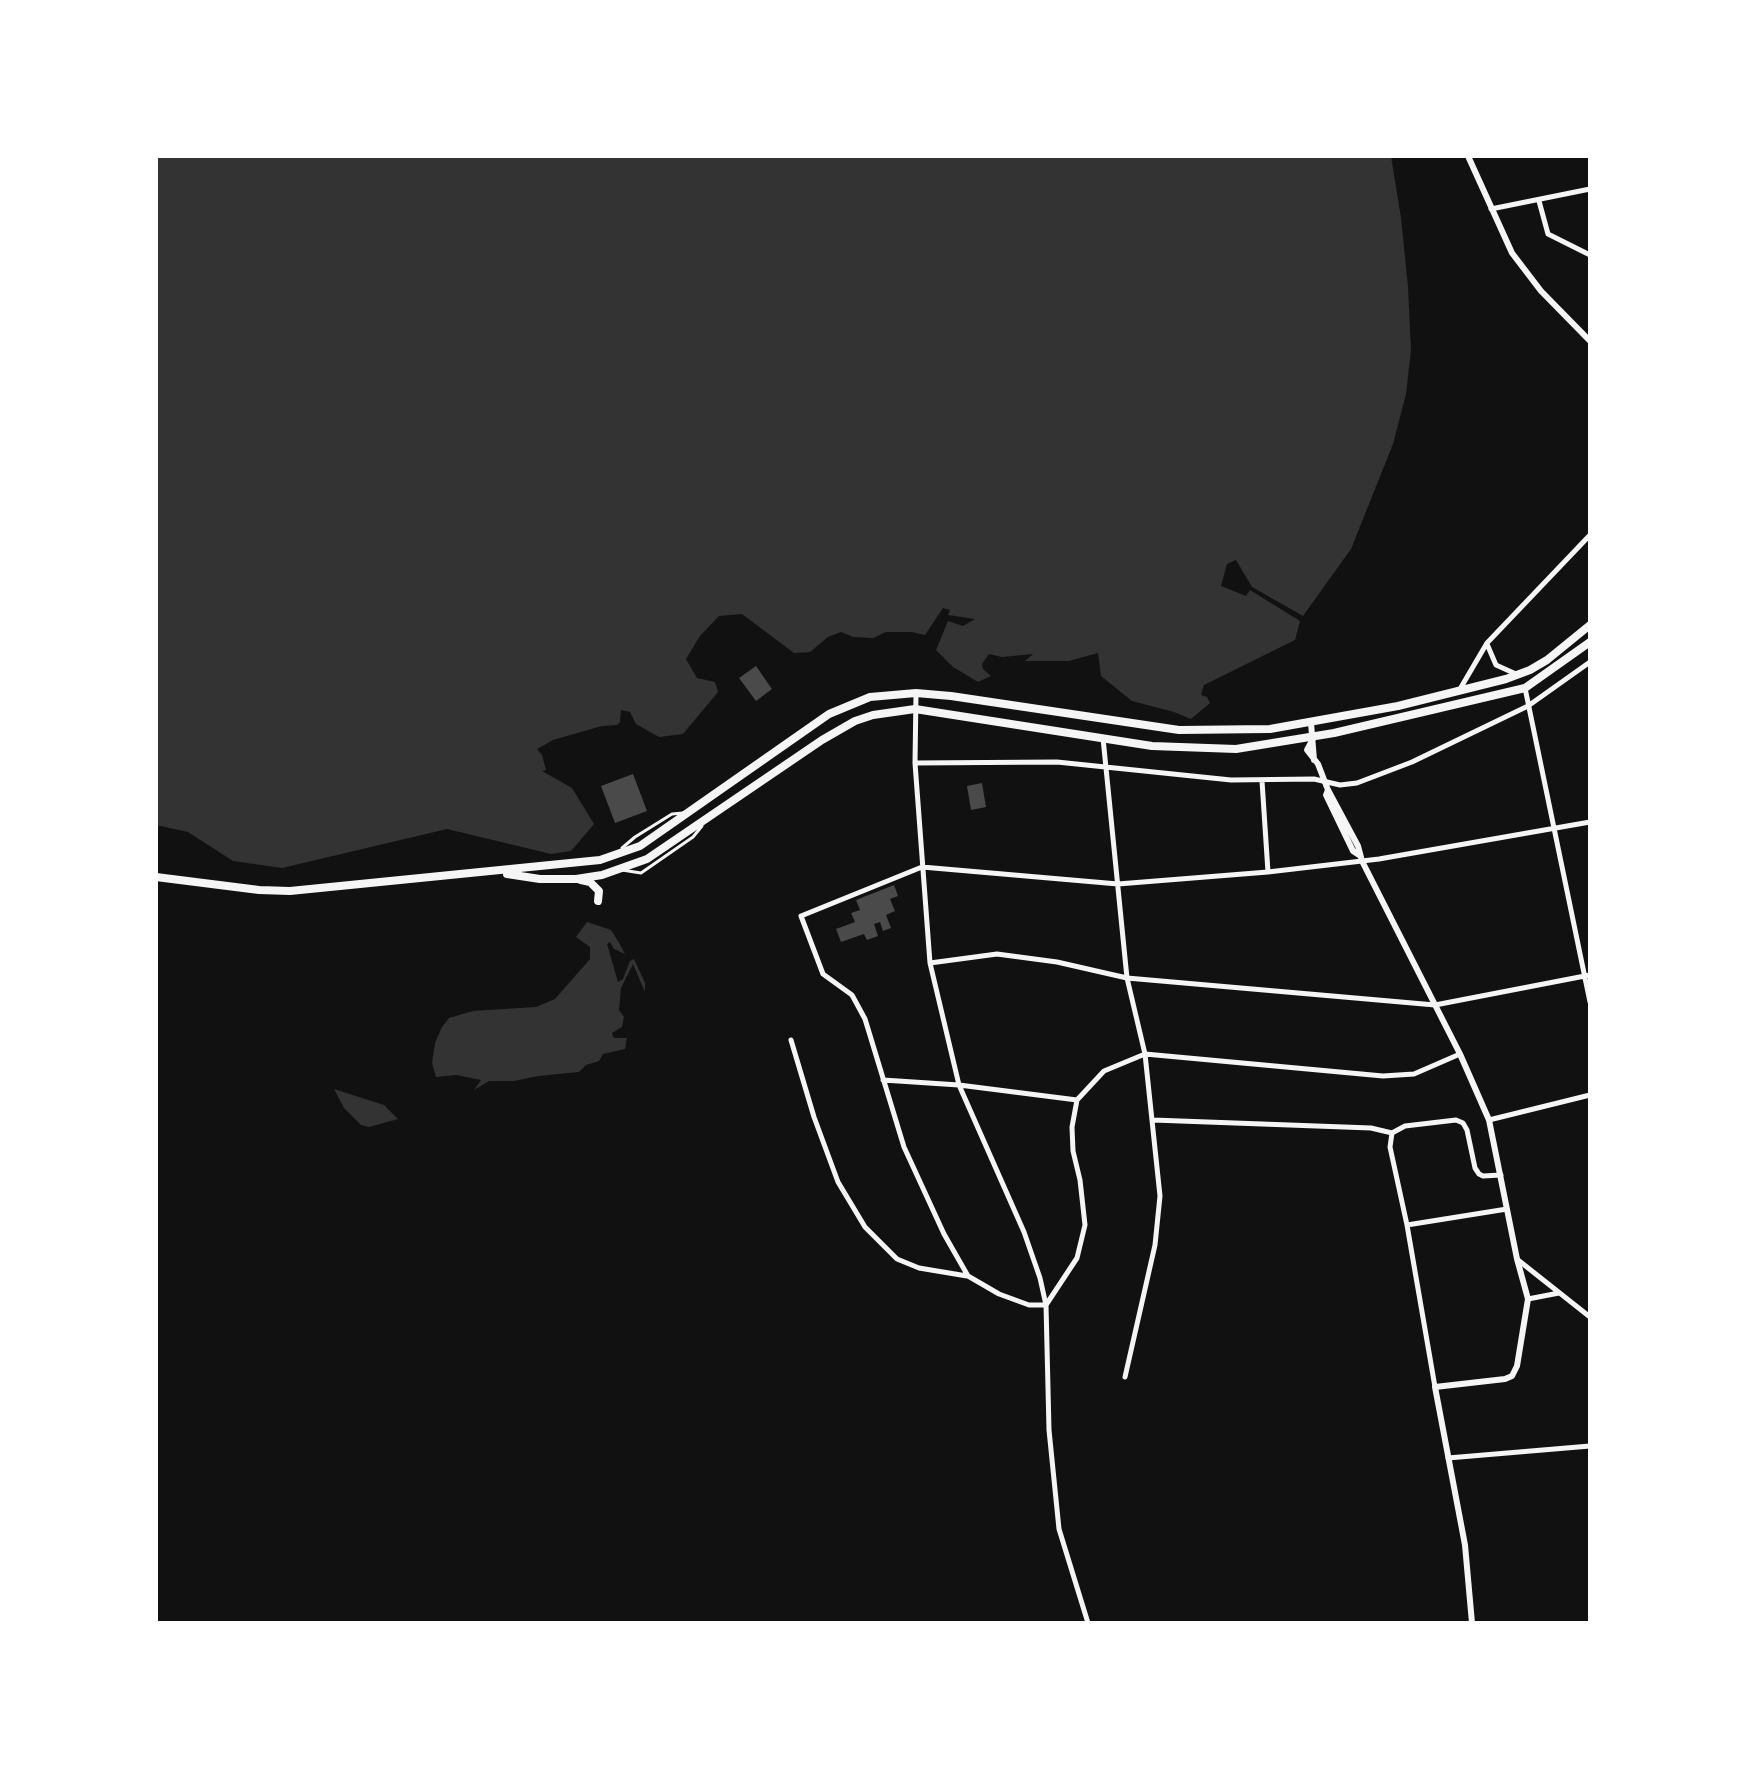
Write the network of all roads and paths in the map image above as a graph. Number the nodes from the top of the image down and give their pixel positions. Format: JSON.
{"nodes":[{"id":1,"x":1468,"y":156,"type":"edge"},
{"id":2,"x":1590,"y":189,"type":"edge"},
{"id":3,"x":1539,"y":201,"type":"junction"},
{"id":4,"x":1491,"y":209,"type":"junction"},
{"id":5,"x":1590,"y":255,"type":"edge"},
{"id":6,"x":1590,"y":341,"type":"edge"},
{"id":7,"x":1590,"y":535,"type":"edge"},
{"id":8,"x":1590,"y":625,"type":"edge"},
{"id":9,"x":1590,"y":642,"type":"edge"},
{"id":10,"x":1487,"y":643,"type":"junction"},
{"id":11,"x":1577,"y":652,"type":"junction"},
{"id":12,"x":1590,"y":662,"type":"edge"},
{"id":13,"x":1519,"y":675,"type":"junction"},
{"id":14,"x":1525,"y":688,"type":"junction"},
{"id":15,"x":1460,"y":689,"type":"junction"},
{"id":16,"x":916,"y":693,"type":"junction"},
{"id":17,"x":1528,"y":706,"type":"junction"},
{"id":18,"x":915,"y":709,"type":"junction"},
{"id":19,"x":1311,"y":723,"type":"junction"},
{"id":20,"x":1314,"y":737,"type":"junction"},
{"id":21,"x":1103,"y":738,"type":"junction"},
{"id":22,"x":915,"y":763,"type":"junction"},
{"id":23,"x":1107,"y":766,"type":"junction"},
{"id":24,"x":1323,"y":779,"type":"junction"},
{"id":25,"x":1262,"y":781,"type":"junction"},
{"id":26,"x":1590,"y":822,"type":"edge"},
{"id":27,"x":1553,"y":829,"type":"junction"},
{"id":28,"x":616,"y":855,"type":"junction"},
{"id":29,"x":1360,"y":858,"type":"junction"},
{"id":30,"x":922,"y":867,"type":"junction"},
{"id":31,"x":618,"y":870,"type":"junction"},
{"id":32,"x":490,"y":872,"type":"junction"},
{"id":33,"x":1268,"y":872,"type":"junction"},
{"id":34,"x":156,"y":877,"type":"edge"},
{"id":35,"x":576,"y":879,"type":"junction"},
{"id":36,"x":1118,"y":884,"type":"junction"},
{"id":37,"x":598,"y":901,"type":"dead end"},
{"id":38,"x":930,"y":963,"type":"junction"},
{"id":39,"x":1588,"y":975,"type":"edge"},
{"id":40,"x":1127,"y":978,"type":"junction"},
{"id":41,"x":1590,"y":1002,"type":"edge"},
{"id":42,"x":1435,"y":1005,"type":"junction"},
{"id":43,"x":791,"y":1040,"type":"dead end"},
{"id":44,"x":1145,"y":1054,"type":"junction"},
{"id":45,"x":1460,"y":1054,"type":"junction"},
{"id":46,"x":883,"y":1080,"type":"junction"},
{"id":47,"x":959,"y":1085,"type":"junction"},
{"id":48,"x":1590,"y":1095,"type":"edge"},
{"id":49,"x":1077,"y":1100,"type":"junction"},
{"id":50,"x":1153,"y":1120,"type":"junction"},
{"id":51,"x":1489,"y":1120,"type":"junction"},
{"id":52,"x":1392,"y":1133,"type":"junction"},
{"id":53,"x":1501,"y":1175,"type":"junction"},
{"id":54,"x":1507,"y":1209,"type":"junction"},
{"id":55,"x":1407,"y":1225,"type":"junction"},
{"id":56,"x":1517,"y":1259,"type":"junction"},
{"id":57,"x":968,"y":1276,"type":"junction"},
{"id":58,"x":1559,"y":1293,"type":"junction"},
{"id":59,"x":1528,"y":1299,"type":"junction"},
{"id":60,"x":1046,"y":1305,"type":"junction"},
{"id":61,"x":1590,"y":1317,"type":"edge"},
{"id":62,"x":1125,"y":1377,"type":"dead end"},
{"id":63,"x":1435,"y":1387,"type":"junction"},
{"id":64,"x":1590,"y":1446,"type":"edge"},
{"id":65,"x":1447,"y":1458,"type":"junction"},
{"id":66,"x":1088,"y":1623,"type":"edge"},
{"id":67,"x":1472,"y":1623,"type":"edge"}],
"edges":[{"from":1,"to":4,"type":"street"},
{"from":2,"to":3,"type":"street"},
{"from":3,"to":4,"type":"street"},
{"from":3,"to":5,"type":"street"},
{"from":4,"to":6,"type":"street"},
{"from":7,"to":10,"type":"street"},
{"from":8,"to":13,"type":"main road"},
{"from":9,"to":11,"type":"main road"},
{"from":10,"to":13,"type":"street"},
{"from":10,"to":15,"type":"street"},
{"from":11,"to":12,"type":"street"},
{"from":11,"to":14,"type":"main road"},
{"from":12,"to":17,"type":"street"},
{"from":13,"to":15,"type":"main road"},
{"from":14,"to":17,"type":"street"},
{"from":14,"to":20,"type":"main road"},
{"from":15,"to":19,"type":"main road"},
{"from":16,"to":18,"type":"street"},
{"from":16,"to":19,"type":"main road"},
{"from":16,"to":28,"type":"main road"},
{"from":17,"to":24,"type":"street"},
{"from":17,"to":27,"type":"street"},
{"from":18,"to":21,"type":"main road"},
{"from":18,"to":22,"type":"street"},
{"from":18,"to":31,"type":"main road"},
{"from":19,"to":20,"type":"street"},
{"from":20,"to":21,"type":"main road"},
{"from":20,"to":24,"type":"street"},
{"from":21,"to":23,"type":"street"},
{"from":22,"to":23,"type":"street"},
{"from":22,"to":30,"type":"street"},
{"from":23,"to":25,"type":"street"},
{"from":23,"to":36,"type":"street"},
{"from":24,"to":25,"type":"street"},
{"from":24,"to":29,"type":"street"},
{"from":25,"to":33,"type":"street"},
{"from":26,"to":27,"type":"street"},
{"from":27,"to":29,"type":"street"},
{"from":27,"to":39,"type":"street"},
{"from":28,"to":31,"type":"main road"},
{"from":28,"to":32,"type":"main road"},
{"from":29,"to":33,"type":"street"},
{"from":29,"to":42,"type":"street"},
{"from":30,"to":36,"type":"street"},
{"from":30,"to":38,"type":"street"},
{"from":30,"to":46,"type":"street"},
{"from":31,"to":35,"type":"main road"},
{"from":32,"to":34,"type":"main road"},
{"from":32,"to":35,"type":"main road"},
{"from":33,"to":36,"type":"street"},
{"from":35,"to":37,"type":"main road"},
{"from":36,"to":40,"type":"street"},
{"from":38,"to":40,"type":"street"},
{"from":38,"to":47,"type":"street"},
{"from":39,"to":41,"type":"street"},
{"from":39,"to":42,"type":"street"},
{"from":40,"to":42,"type":"street"},
{"from":40,"to":44,"type":"street"},
{"from":42,"to":45,"type":"street"},
{"from":43,"to":57,"type":"street"},
{"from":44,"to":45,"type":"street"},
{"from":44,"to":49,"type":"street"},
{"from":44,"to":50,"type":"street"},
{"from":45,"to":51,"type":"street"},
{"from":46,"to":47,"type":"street"},
{"from":46,"to":57,"type":"street"},
{"from":47,"to":49,"type":"street"},
{"from":47,"to":60,"type":"street"},
{"from":48,"to":51,"type":"street"},
{"from":49,"to":60,"type":"street"},
{"from":50,"to":52,"type":"street"},
{"from":50,"to":62,"type":"street"},
{"from":51,"to":53,"type":"street"},
{"from":52,"to":53,"type":"street"},
{"from":52,"to":55,"type":"street"},
{"from":53,"to":54,"type":"street"},
{"from":54,"to":55,"type":"street"},
{"from":54,"to":56,"type":"street"},
{"from":55,"to":63,"type":"street"},
{"from":56,"to":58,"type":"street"},
{"from":56,"to":59,"type":"street"},
{"from":57,"to":60,"type":"street"},
{"from":58,"to":59,"type":"street"},
{"from":58,"to":61,"type":"street"},
{"from":59,"to":63,"type":"street"},
{"from":60,"to":66,"type":"street"},
{"from":63,"to":65,"type":"street"},
{"from":64,"to":65,"type":"street"},
{"from":65,"to":67,"type":"street"}]}
